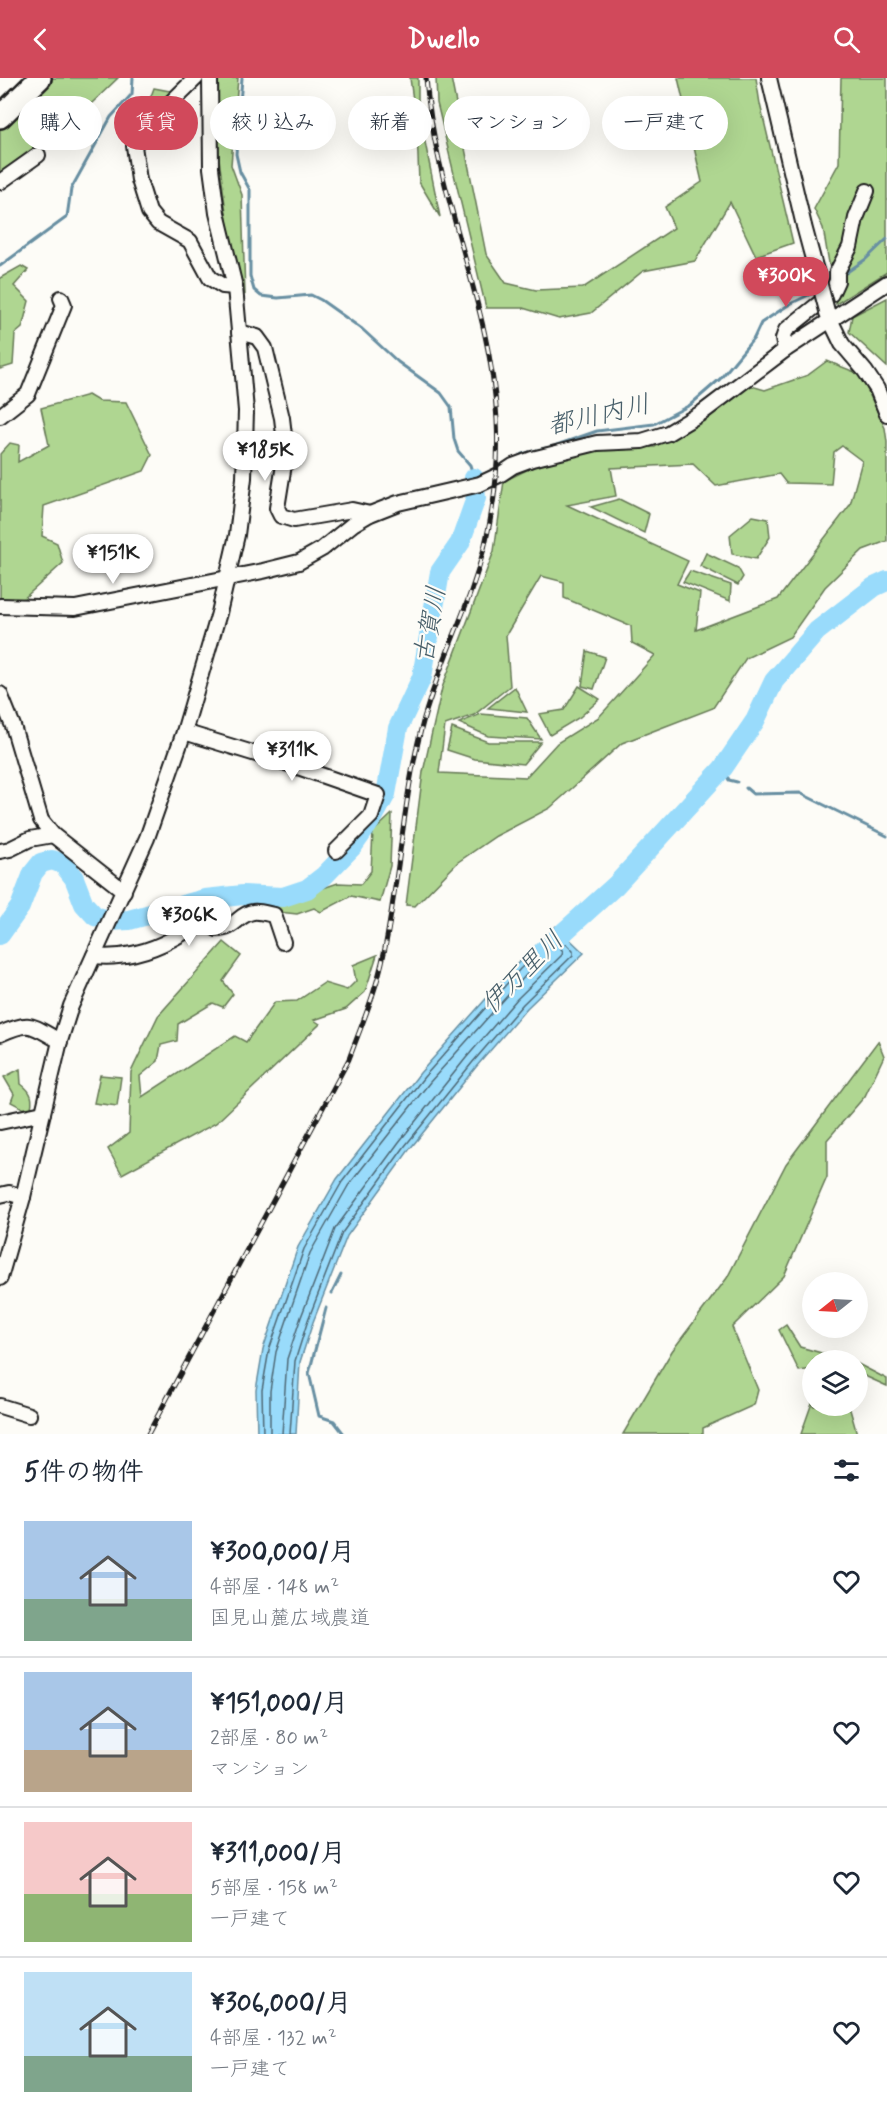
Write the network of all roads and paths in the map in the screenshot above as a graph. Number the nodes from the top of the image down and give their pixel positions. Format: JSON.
{"nodes":[{"id":1,"x":40,"y":78,"type":"edge"},
{"id":2,"x":196,"y":78,"type":"edge"},
{"id":3,"x":210,"y":78,"type":"edge"},
{"id":4,"x":769,"y":78,"type":"edge"},
{"id":5,"x":0,"y":117,"type":"edge"},
{"id":6,"x":38,"y":156,"type":"dead end"},
{"id":7,"x":0,"y":182,"type":"edge"},
{"id":8,"x":867,"y":191,"type":"dead end"},
{"id":9,"x":887,"y":283,"type":"edge"},
{"id":10,"x":235,"y":287,"type":"junction"},
{"id":11,"x":61,"y":298,"type":"dead end"},
{"id":12,"x":829,"y":316,"type":"junction"},
{"id":13,"x":239,"y":332,"type":"junction"},
{"id":14,"x":785,"y":350,"type":"junction"},
{"id":15,"x":887,"y":414,"type":"edge"},
{"id":16,"x":0,"y":416,"type":"edge"},
{"id":17,"x":370,"y":514,"type":"junction"},
{"id":18,"x":228,"y":576,"type":"junction"},
{"id":19,"x":0,"y":606,"type":"edge"},
{"id":20,"x":0,"y":694,"type":"edge"},
{"id":21,"x":4,"y":715,"type":"edge"},
{"id":22,"x":184,"y":732,"type":"junction"},
{"id":23,"x":53,"y":835,"type":"junction"},
{"id":24,"x":0,"y":851,"type":"edge"},
{"id":25,"x":336,"y":851,"type":"dead end"},
{"id":26,"x":121,"y":897,"type":"junction"},
{"id":27,"x":283,"y":942,"type":"dead end"},
{"id":28,"x":94,"y":956,"type":"junction"},
{"id":29,"x":0,"y":1034,"type":"edge"},
{"id":30,"x":60,"y":1041,"type":"junction"},
{"id":31,"x":43,"y":1113,"type":"junction"},
{"id":32,"x":0,"y":1122,"type":"edge"},
{"id":33,"x":0,"y":1195,"type":"edge"},
{"id":34,"x":23,"y":1197,"type":"junction"},
{"id":35,"x":0,"y":1278,"type":"edge"},
{"id":36,"x":0,"y":1406,"type":"edge"},
{"id":37,"x":29,"y":1414,"type":"dead end"}],
"edges":[{"from":1,"to":5,"type":"highway"},
{"from":2,"to":10,"type":"street"},
{"from":3,"to":10,"type":"street"},
{"from":4,"to":12,"type":"street","bridge":true},
{"from":6,"to":7,"type":"street"},
{"from":8,"to":14,"type":"street"},
{"from":9,"to":12,"type":"street"},
{"from":10,"to":13,"type":"street"},
{"from":11,"to":16,"type":"street"},
{"from":12,"to":14,"type":"street"},
{"from":12,"to":15,"type":"street"},
{"from":13,"to":17,"type":"street"},
{"from":13,"to":18,"type":"street"},
{"from":14,"to":17,"type":"street"},
{"from":17,"to":18,"type":"street"},
{"from":18,"to":19,"type":"street"},
{"from":18,"to":22,"type":"street"},
{"from":20,"to":21,"type":"street"},
{"from":21,"to":23,"type":"street"},
{"from":22,"to":25,"type":"street"},
{"from":22,"to":26,"type":"street"},
{"from":23,"to":24,"type":"street"},
{"from":23,"to":26,"type":"street"},
{"from":26,"to":28,"type":"street"},
{"from":27,"to":28,"type":"street"},
{"from":28,"to":30,"type":"street"},
{"from":29,"to":30,"type":"street"},
{"from":30,"to":31,"type":"street"},
{"from":31,"to":32,"type":"street"},
{"from":31,"to":34,"type":"street"},
{"from":33,"to":34,"type":"street"},
{"from":34,"to":35,"type":"street"},
{"from":36,"to":37,"type":"street"}]}
